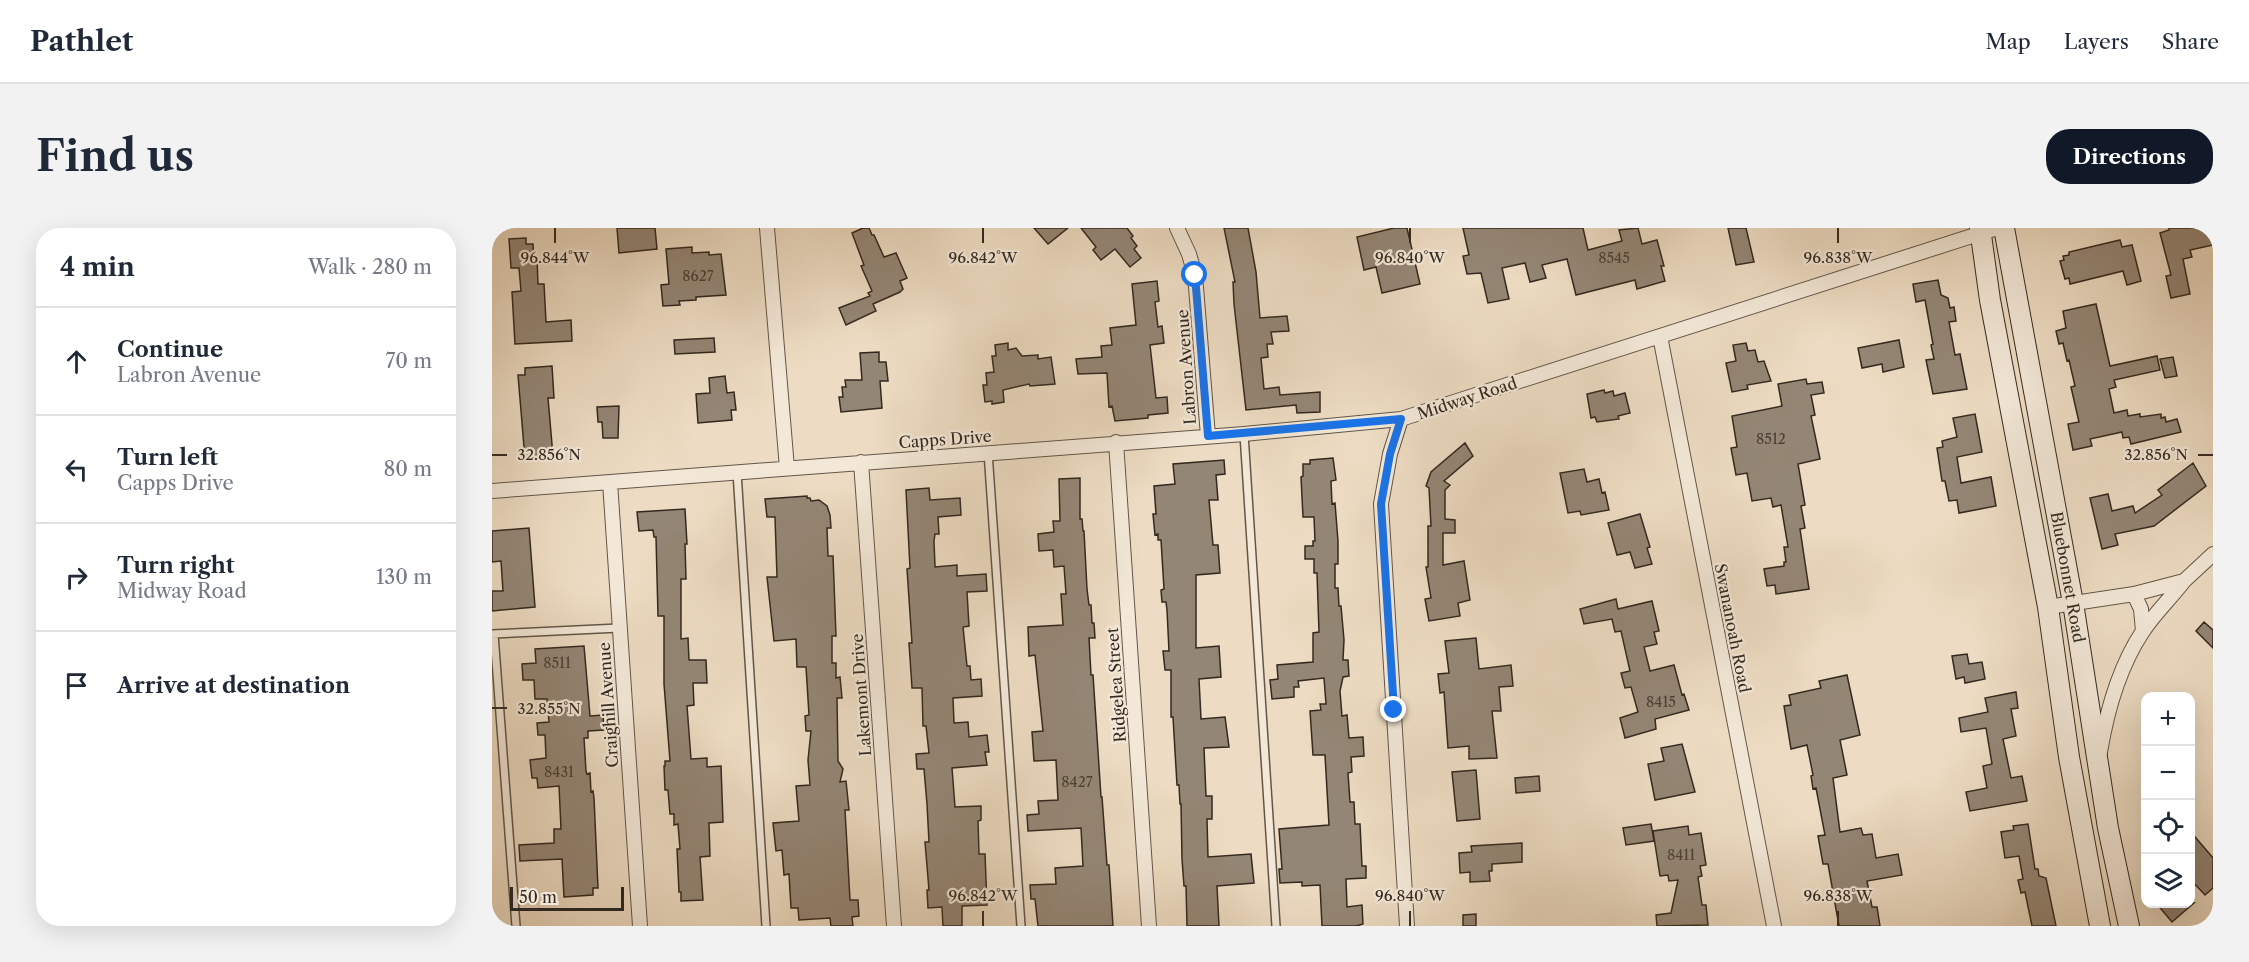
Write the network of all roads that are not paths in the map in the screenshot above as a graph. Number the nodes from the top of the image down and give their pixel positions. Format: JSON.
{"nodes":[{"id":1,"x":767,"y":228,"type":"edge"},
{"id":2,"x":1177,"y":228,"type":"edge"},
{"id":3,"x":2004,"y":228,"type":"edge"},
{"id":4,"x":1986,"y":230,"type":"edge"},
{"id":5,"x":1660,"y":336,"type":"junction"},
{"id":6,"x":1401,"y":419,"type":"junction"},
{"id":7,"x":1244,"y":434,"type":"junction"},
{"id":8,"x":1208,"y":436,"type":"junction"},
{"id":9,"x":1116,"y":442,"type":"junction"},
{"id":10,"x":988,"y":452,"type":"junction"},
{"id":11,"x":861,"y":462,"type":"junction"},
{"id":12,"x":787,"y":468,"type":"junction"},
{"id":13,"x":737,"y":472,"type":"junction"},
{"id":14,"x":610,"y":482,"type":"junction"},
{"id":15,"x":492,"y":491,"type":"edge"},
{"id":16,"x":2213,"y":554,"type":"edge"},
{"id":17,"x":2184,"y":581,"type":"junction"},
{"id":18,"x":2134,"y":594,"type":"junction"},
{"id":19,"x":2073,"y":603,"type":"junction"},
{"id":20,"x":2048,"y":607,"type":"junction"},
{"id":21,"x":619,"y":628,"type":"junction"},
{"id":22,"x":2143,"y":631,"type":"junction"},
{"id":23,"x":493,"y":634,"type":"edge"},
{"id":24,"x":2098,"y":766,"type":"junction"},
{"id":25,"x":1771,"y":924,"type":"edge"},
{"id":26,"x":516,"y":926,"type":"edge"},
{"id":27,"x":640,"y":926,"type":"edge"},
{"id":28,"x":766,"y":926,"type":"edge"},
{"id":29,"x":894,"y":926,"type":"edge"},
{"id":30,"x":1021,"y":926,"type":"edge"},
{"id":31,"x":1149,"y":926,"type":"edge"},
{"id":32,"x":1276,"y":926,"type":"edge"},
{"id":33,"x":1407,"y":926,"type":"edge"},
{"id":34,"x":2100,"y":926,"type":"edge"},
{"id":35,"x":2129,"y":926,"type":"edge"}],
"edges":[{"from":1,"to":12,"type":"street"},
{"from":2,"to":8,"type":"street","name":"Labron Avenue"},
{"from":3,"to":19,"type":"main road","name":"Bluebonnet Road"},
{"from":4,"to":5,"type":"street","name":"Midway Road"},
{"from":4,"to":20,"type":"main road","name":"Bluebonnet Road"},
{"from":5,"to":6,"type":"street","name":"Midway Road"},
{"from":5,"to":25,"type":"street","name":"Swananoah Road"},
{"from":6,"to":7,"type":"street","name":"Capps Drive"},
{"from":6,"to":33,"type":"street","name":"Midway Road"},
{"from":7,"to":8,"type":"street","name":"Capps Drive"},
{"from":7,"to":32,"type":"lane"},
{"from":8,"to":9,"type":"street","name":"Capps Drive"},
{"from":9,"to":10,"type":"street","name":"Capps Drive"},
{"from":9,"to":31,"type":"street","name":"Ridgelea Street"},
{"from":10,"to":11,"type":"street","name":"Capps Drive"},
{"from":10,"to":30,"type":"lane"},
{"from":11,"to":12,"type":"street","name":"Capps Drive"},
{"from":11,"to":29,"type":"street","name":"Lakemont Drive"},
{"from":12,"to":13,"type":"street","name":"Capps Drive"},
{"from":13,"to":14,"type":"street","name":"Capps Drive"},
{"from":13,"to":28,"type":"lane"},
{"from":14,"to":15,"type":"street","name":"Capps Drive"},
{"from":14,"to":21,"type":"street","name":"Craighill Avenue"},
{"from":16,"to":17,"type":"street"},
{"from":17,"to":18,"type":"street"},
{"from":17,"to":22,"type":"street"},
{"from":18,"to":19,"type":"street"},
{"from":18,"to":22,"type":"street"},
{"from":19,"to":20,"type":"street"},
{"from":19,"to":24,"type":"main road","name":"Bluebonnet Road"},
{"from":20,"to":34,"type":"main road","name":"Bluebonnet Road"},
{"from":21,"to":23,"type":"lane"},
{"from":21,"to":27,"type":"street","name":"Craighill Avenue"},
{"from":22,"to":24,"type":"street"},
{"from":23,"to":26,"type":"lane"},
{"from":24,"to":35,"type":"main road","name":"Bluebonnet Road"}]}
